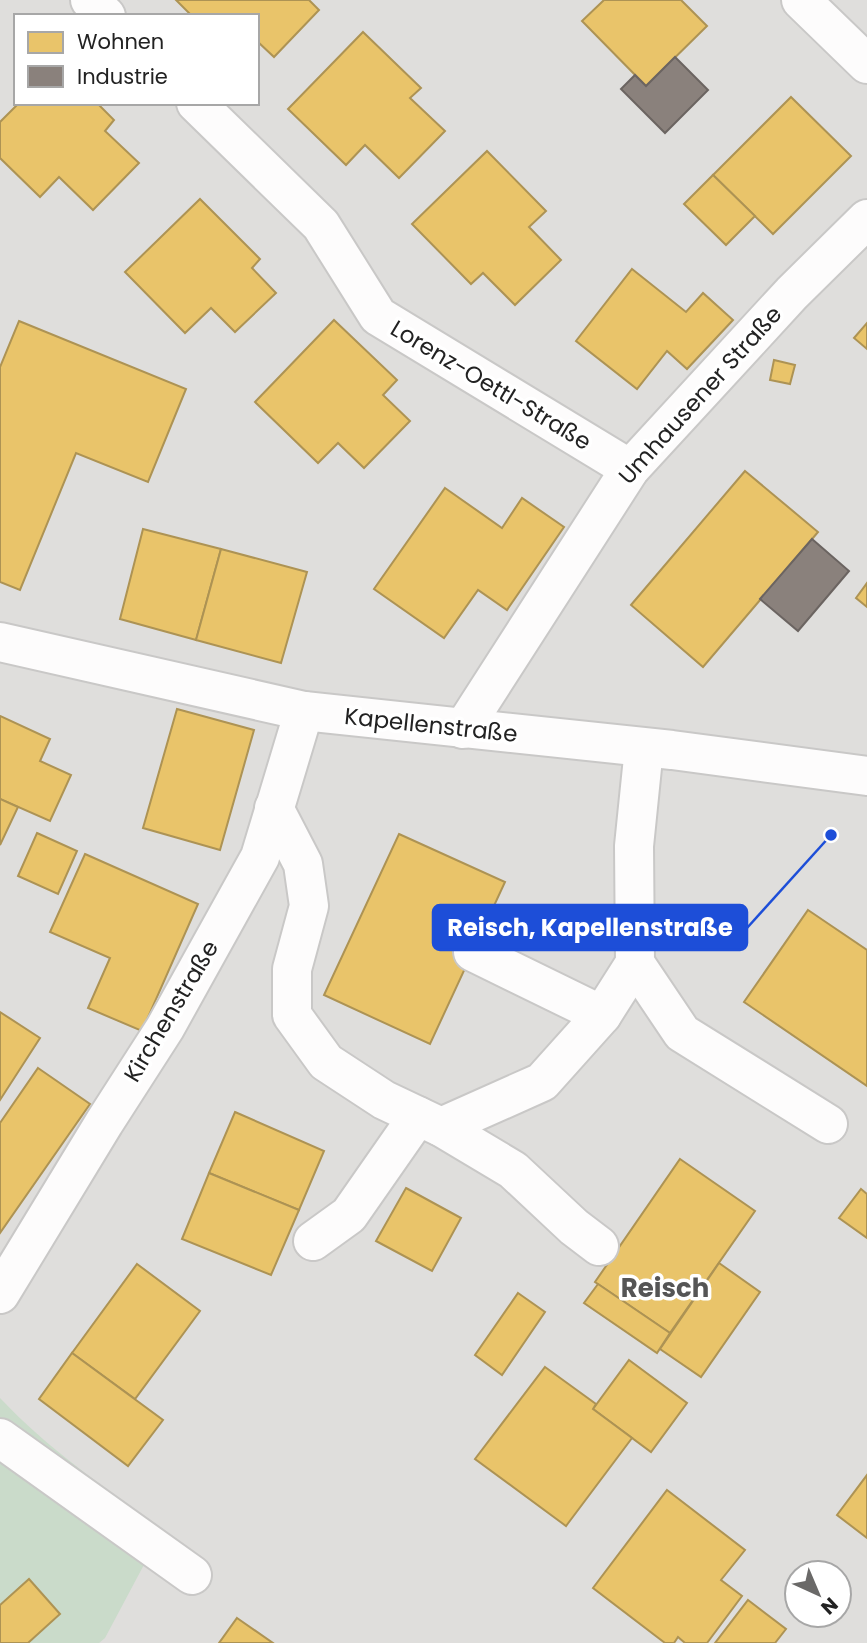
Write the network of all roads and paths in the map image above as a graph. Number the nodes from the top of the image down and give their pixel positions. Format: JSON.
{"nodes":[{"id":1,"x":90,"y":0,"type":"edge"},
{"id":2,"x":801,"y":0,"type":"edge"},
{"id":3,"x":104,"y":14,"type":"edge"},
{"id":4,"x":867,"y":64,"type":"edge"},
{"id":5,"x":198,"y":105,"type":"edge"},
{"id":6,"x":867,"y":219,"type":"edge"},
{"id":7,"x":630,"y":469,"type":"junction"},
{"id":8,"x":0,"y":642,"type":"edge"},
{"id":9,"x":304,"y":710,"type":"junction"},
{"id":10,"x":463,"y":729,"type":"junction"},
{"id":11,"x":645,"y":748,"type":"junction"},
{"id":12,"x":867,"y":776,"type":"edge"},
{"id":13,"x":274,"y":808,"type":"junction"},
{"id":14,"x":473,"y":952,"type":"dead end"},
{"id":15,"x":635,"y":963,"type":"junction"},
{"id":16,"x":602,"y":1015,"type":"junction"},
{"id":17,"x":429,"y":1121,"type":"junction"},
{"id":18,"x":828,"y":1124,"type":"dead end"},
{"id":19,"x":313,"y":1241,"type":"dead end"},
{"id":20,"x":599,"y":1247,"type":"dead end"},
{"id":21,"x":0,"y":1294,"type":"edge"},
{"id":22,"x":0,"y":1438,"type":"edge"},
{"id":23,"x":192,"y":1575,"type":"dead end"}],
"edges":[{"from":1,"to":3,"type":"street"},
{"from":2,"to":4,"type":"street"},
{"from":5,"to":7,"type":"street","name":"Lorenz-Oettl-Straße"},
{"from":6,"to":7,"type":"street","name":"Umhausener Straße"},
{"from":7,"to":10,"type":"street","name":"Umhausener Straße"},
{"from":8,"to":9,"type":"street","name":"Kapellenstraße"},
{"from":9,"to":10,"type":"street","name":"Kapellenstraße"},
{"from":9,"to":13,"type":"street","name":"Kirchenstraße"},
{"from":10,"to":11,"type":"street","name":"Kapellenstraße"},
{"from":11,"to":12,"type":"street","name":"Kapellenstraße"},
{"from":11,"to":15,"type":"street"},
{"from":13,"to":17,"type":"street"},
{"from":13,"to":21,"type":"street","name":"Kirchenstraße"},
{"from":14,"to":16,"type":"street"},
{"from":15,"to":16,"type":"street"},
{"from":15,"to":18,"type":"street"},
{"from":16,"to":17,"type":"street"},
{"from":17,"to":19,"type":"street"},
{"from":17,"to":20,"type":"street"},
{"from":22,"to":23,"type":"street"}]}
